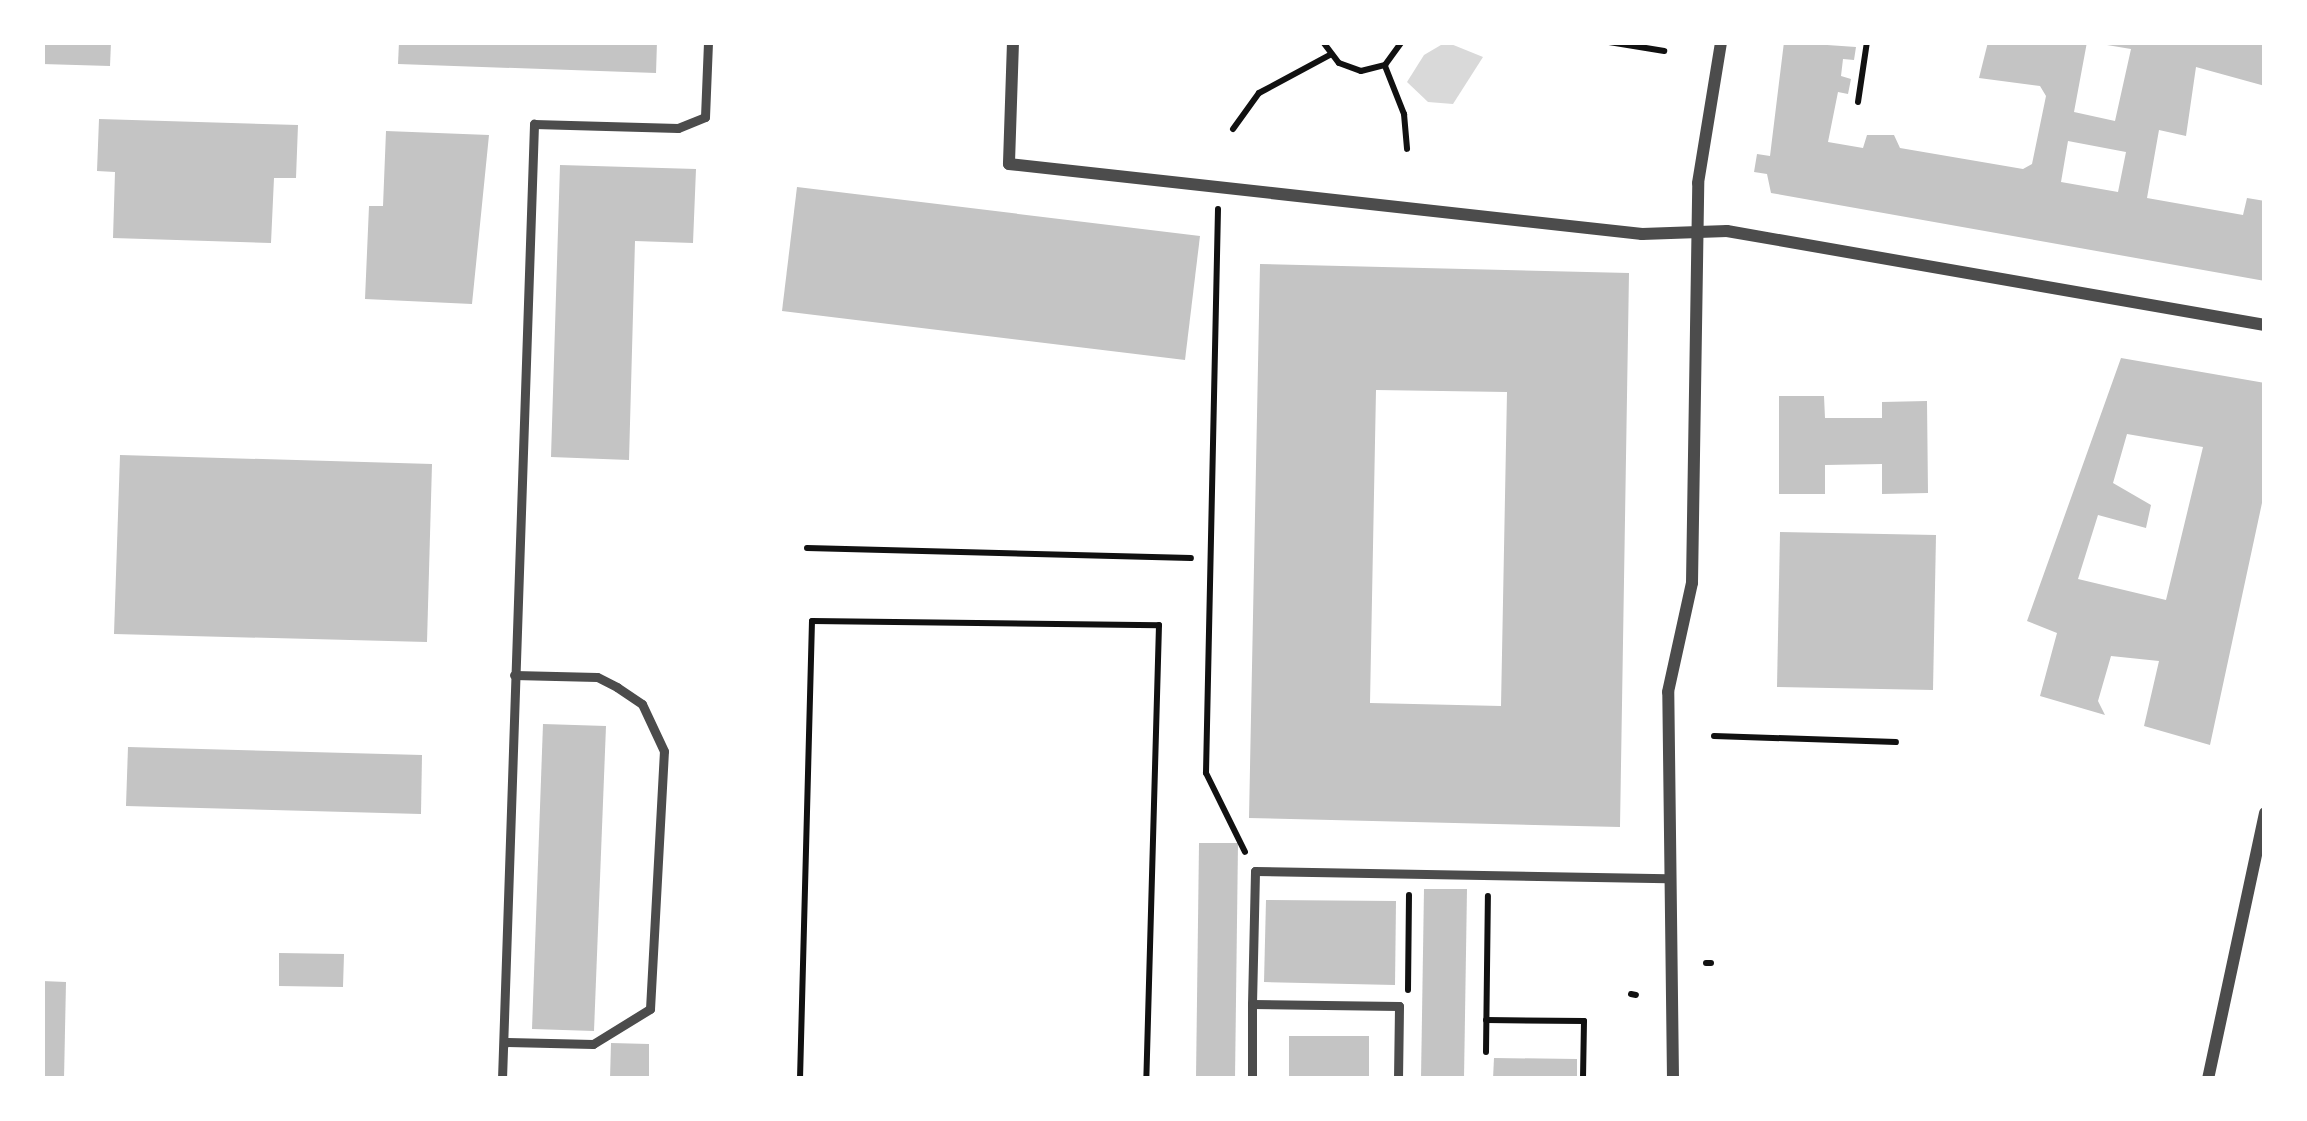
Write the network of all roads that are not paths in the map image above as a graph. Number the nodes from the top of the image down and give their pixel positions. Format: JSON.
{"nodes":[{"id":1,"x":708,"y":42,"type":"edge"},
{"id":2,"x":1012,"y":42,"type":"edge"},
{"id":3,"x":1721,"y":42,"type":"edge"},
{"id":4,"x":1696,"y":232,"type":"junction"},
{"id":5,"x":2265,"y":325,"type":"edge"},
{"id":6,"x":514,"y":675,"type":"junction"},
{"id":7,"x":2265,"y":813,"type":"edge"},
{"id":8,"x":1667,"y":878,"type":"junction"},
{"id":9,"x":1252,"y":1004,"type":"junction"},
{"id":10,"x":503,"y":1042,"type":"junction"},
{"id":11,"x":502,"y":1079,"type":"edge"},
{"id":12,"x":1252,"y":1079,"type":"edge"},
{"id":13,"x":1398,"y":1079,"type":"edge"},
{"id":14,"x":1672,"y":1079,"type":"edge"},
{"id":15,"x":2208,"y":1079,"type":"edge"}],
"edges":[{"from":1,"to":6,"type":"lane"},
{"from":2,"to":4,"type":"street"},
{"from":3,"to":4,"type":"street"},
{"from":4,"to":5,"type":"street"},
{"from":4,"to":8,"type":"street"},
{"from":6,"to":10,"type":"lane"},
{"from":6,"to":10,"type":"lane"},
{"from":7,"to":15,"type":"street"},
{"from":8,"to":9,"type":"lane"},
{"from":8,"to":14,"type":"street"},
{"from":9,"to":12,"type":"lane"},
{"from":9,"to":13,"type":"lane"},
{"from":10,"to":11,"type":"lane"}]}
